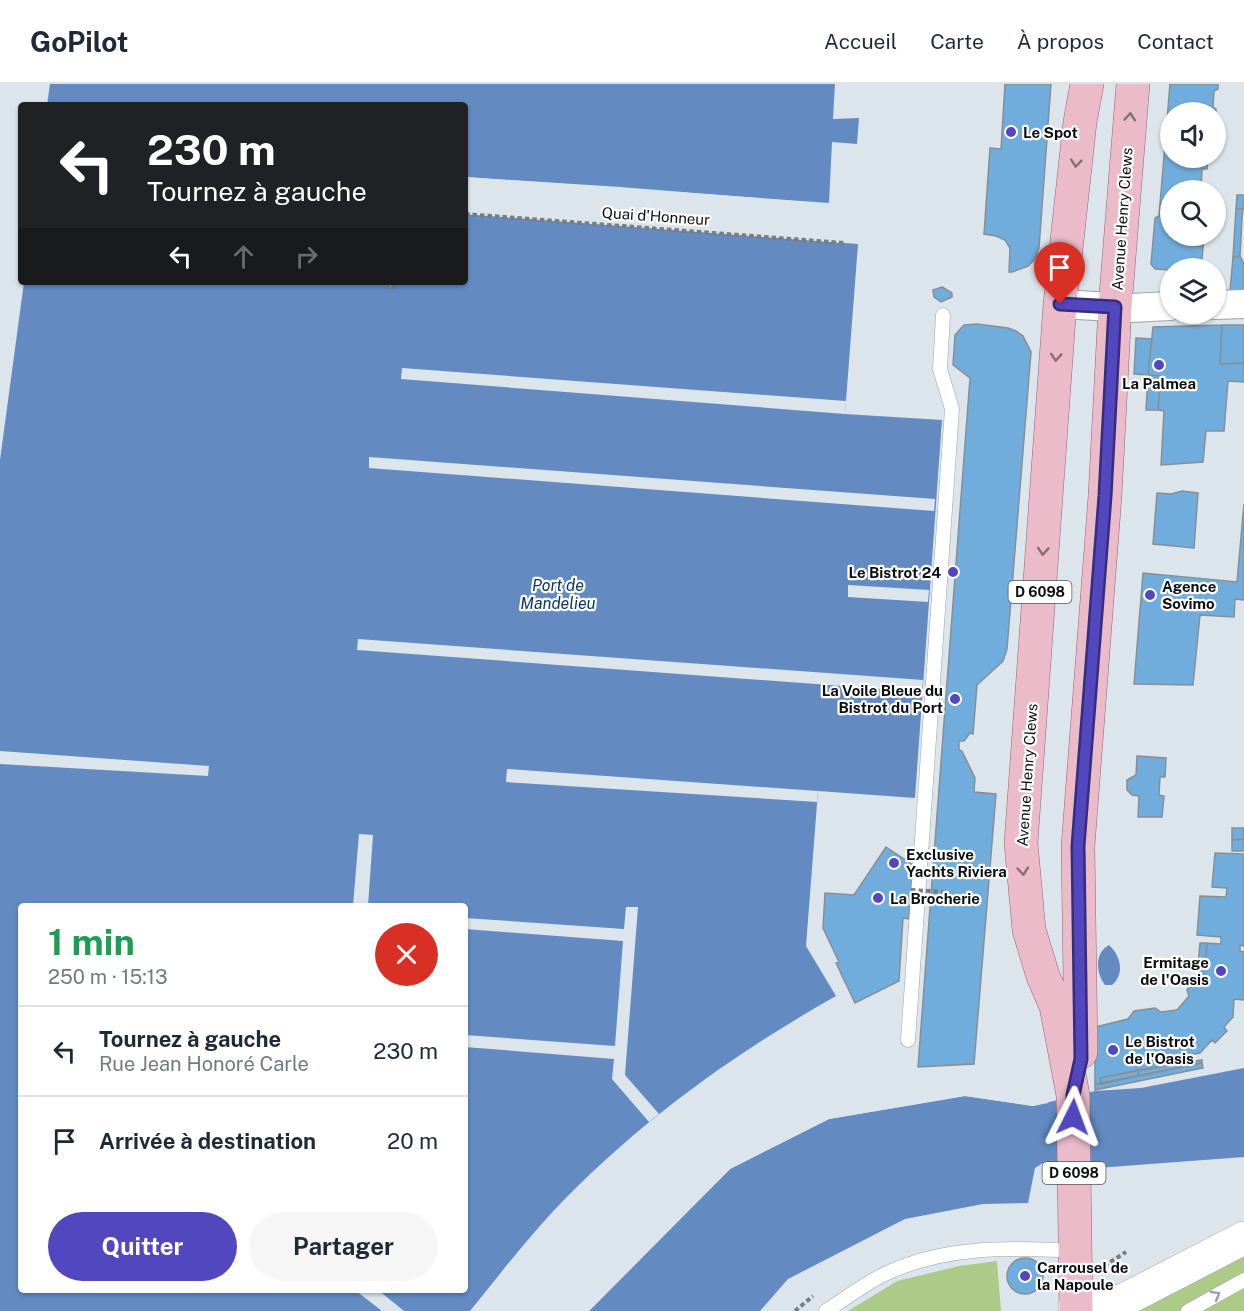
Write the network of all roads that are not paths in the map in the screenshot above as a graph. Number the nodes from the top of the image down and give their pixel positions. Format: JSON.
{"nodes":[{"id":1,"x":1087,"y":84,"type":"edge"},
{"id":2,"x":1132,"y":84,"type":"edge"},
{"id":3,"x":1060,"y":304,"type":"junction"},
{"id":4,"x":1244,"y":304,"type":"edge"},
{"id":5,"x":1226,"y":305,"type":"edge"},
{"id":6,"x":1160,"y":306,"type":"edge"},
{"id":7,"x":1115,"y":307,"type":"junction"},
{"id":8,"x":943,"y":315,"type":"dead end"},
{"id":9,"x":908,"y":1040,"type":"dead end"},
{"id":10,"x":1073,"y":1095,"type":"junction"},
{"id":11,"x":1244,"y":1238,"type":"edge"},
{"id":12,"x":1074,"y":1251,"type":"junction"},
{"id":13,"x":1244,"y":1280,"type":"edge"},
{"id":14,"x":1075,"y":1309,"type":"edge"},
{"id":15,"x":826,"y":1311,"type":"edge"},
{"id":16,"x":1188,"y":1311,"type":"edge"}],
"edges":[{"from":1,"to":3,"type":"main road","name":"Avenue Henry Clews","number":"D 6098","one_way":true},
{"from":7,"to":2,"type":"main road","name":"Avenue Henry Clews","number":"D 6098","one_way":true},
{"from":3,"to":7,"type":"street"},
{"from":3,"to":10,"type":"main road","name":"Avenue Henry Clews","number":"D 6098","one_way":true},
{"from":4,"to":5,"type":"street"},
{"from":6,"to":7,"type":"street"},
{"from":7,"to":10,"type":"main road","name":"Avenue Henry Clews","number":"D 6098"},
{"from":8,"to":9,"type":"lane"},
{"from":10,"to":12,"type":"main road","number":"D 6098"},
{"from":11,"to":14,"type":"street"},
{"from":12,"to":14,"type":"main road","number":"D 6098"},
{"from":12,"to":15,"type":"lane"},
{"from":16,"to":13,"type":"lane","one_way":true}]}
